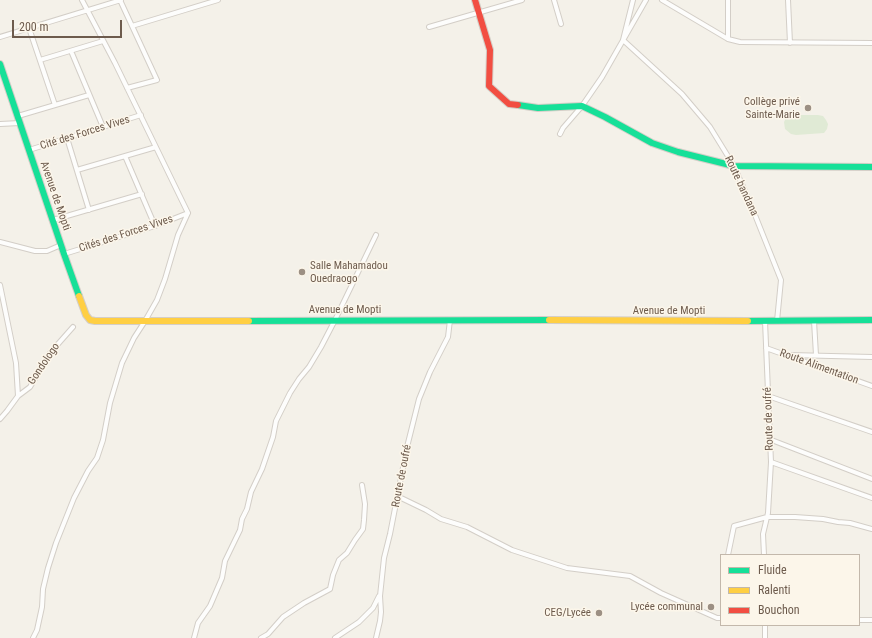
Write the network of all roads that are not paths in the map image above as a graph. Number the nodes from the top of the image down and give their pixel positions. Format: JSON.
{"nodes":[{"id":1,"x":82,"y":0,"type":"edge"},
{"id":2,"x":121,"y":0,"type":"edge"},
{"id":3,"x":218,"y":0,"type":"edge"},
{"id":4,"x":475,"y":0,"type":"edge"},
{"id":5,"x":520,"y":0,"type":"edge"},
{"id":6,"x":554,"y":0,"type":"edge"},
{"id":7,"x":633,"y":0,"type":"edge"},
{"id":8,"x":646,"y":0,"type":"edge"},
{"id":9,"x":662,"y":0,"type":"edge"},
{"id":10,"x":728,"y":0,"type":"edge"},
{"id":11,"x":788,"y":0,"type":"edge"},
{"id":12,"x":87,"y":10,"type":"junction"},
{"id":13,"x":479,"y":13,"type":"junction"},
{"id":14,"x":561,"y":24,"type":"dead end"},
{"id":15,"x":132,"y":26,"type":"junction"},
{"id":16,"x":429,"y":27,"type":"dead end"},
{"id":17,"x":29,"y":28,"type":"junction"},
{"id":18,"x":0,"y":37,"type":"edge"},
{"id":19,"x":728,"y":39,"type":"junction"},
{"id":20,"x":623,"y":40,"type":"junction"},
{"id":21,"x":103,"y":41,"type":"junction"},
{"id":22,"x":790,"y":43,"type":"junction"},
{"id":23,"x":872,"y":43,"type":"edge"},
{"id":24,"x":70,"y":51,"type":"junction"},
{"id":25,"x":40,"y":60,"type":"junction"},
{"id":26,"x":0,"y":64,"type":"edge"},
{"id":27,"x":127,"y":88,"type":"junction"},
{"id":28,"x":89,"y":95,"type":"junction"},
{"id":29,"x":55,"y":105,"type":"junction"},
{"id":30,"x":582,"y":106,"type":"junction"},
{"id":31,"x":141,"y":115,"type":"junction"},
{"id":32,"x":18,"y":116,"type":"junction"},
{"id":33,"x":20,"y":123,"type":"junction"},
{"id":34,"x":0,"y":124,"type":"edge"},
{"id":35,"x":103,"y":127,"type":"junction"},
{"id":36,"x":560,"y":134,"type":"dead end"},
{"id":37,"x":67,"y":138,"type":"junction"},
{"id":38,"x":156,"y":147,"type":"junction"},
{"id":39,"x":29,"y":150,"type":"junction"},
{"id":40,"x":125,"y":156,"type":"junction"},
{"id":41,"x":734,"y":166,"type":"junction"},
{"id":42,"x":872,"y":167,"type":"edge"},
{"id":43,"x":77,"y":170,"type":"junction"},
{"id":44,"x":142,"y":194,"type":"junction"},
{"id":45,"x":89,"y":210,"type":"junction"},
{"id":46,"x":188,"y":213,"type":"junction"},
{"id":47,"x":53,"y":220,"type":"junction"},
{"id":48,"x":155,"y":226,"type":"junction"},
{"id":49,"x":376,"y":235,"type":"dead end"},
{"id":50,"x":0,"y":242,"type":"edge"},
{"id":51,"x":62,"y":245,"type":"junction"},
{"id":52,"x":64,"y":254,"type":"junction"},
{"id":53,"x":0,"y":285,"type":"edge"},
{"id":54,"x":335,"y":320,"type":"junction"},
{"id":55,"x":450,"y":320,"type":"junction"},
{"id":56,"x":872,"y":320,"type":"edge"},
{"id":57,"x":145,"y":321,"type":"junction"},
{"id":58,"x":765,"y":321,"type":"junction"},
{"id":59,"x":777,"y":321,"type":"junction"},
{"id":60,"x":814,"y":321,"type":"junction"},
{"id":61,"x":73,"y":327,"type":"dead end"},
{"id":62,"x":766,"y":348,"type":"junction"},
{"id":63,"x":786,"y":355,"type":"junction"},
{"id":64,"x":816,"y":356,"type":"junction"},
{"id":65,"x":872,"y":357,"type":"edge"},
{"id":66,"x":872,"y":386,"type":"edge"},
{"id":67,"x":18,"y":396,"type":"junction"},
{"id":68,"x":768,"y":396,"type":"junction"},
{"id":69,"x":0,"y":419,"type":"edge"},
{"id":70,"x":872,"y":432,"type":"edge"},
{"id":71,"x":769,"y":439,"type":"junction"},
{"id":72,"x":771,"y":462,"type":"junction"},
{"id":73,"x":872,"y":479,"type":"edge"},
{"id":74,"x":362,"y":485,"type":"dead end"},
{"id":75,"x":397,"y":496,"type":"junction"},
{"id":76,"x":872,"y":498,"type":"edge"},
{"id":77,"x":767,"y":517,"type":"junction"},
{"id":78,"x":872,"y":529,"type":"edge"},
{"id":79,"x":728,"y":554,"type":"edge"},
{"id":80,"x":764,"y":554,"type":"edge"},
{"id":81,"x":380,"y":596,"type":"junction"},
{"id":82,"x":720,"y":618,"type":"edge"},
{"id":83,"x":860,"y":620,"type":"edge"},
{"id":84,"x":872,"y":620,"type":"edge"},
{"id":85,"x":765,"y":626,"type":"edge"},
{"id":86,"x":33,"y":638,"type":"edge"},
{"id":87,"x":194,"y":638,"type":"edge"},
{"id":88,"x":261,"y":638,"type":"edge"},
{"id":89,"x":335,"y":638,"type":"edge"},
{"id":90,"x":376,"y":638,"type":"edge"},
{"id":91,"x":766,"y":638,"type":"edge"}],
"edges":[{"from":1,"to":12,"type":"street","name":"Cité des Forces Vives"},
{"from":2,"to":12,"type":"street"},
{"from":2,"to":15,"type":"street"},
{"from":3,"to":15,"type":"street"},
{"from":4,"to":13,"type":"street"},
{"from":5,"to":13,"type":"street"},
{"from":6,"to":14,"type":"street"},
{"from":7,"to":20,"type":"street"},
{"from":8,"to":20,"type":"street"},
{"from":9,"to":19,"type":"street"},
{"from":10,"to":19,"type":"street"},
{"from":11,"to":22,"type":"street"},
{"from":12,"to":17,"type":"street"},
{"from":12,"to":21,"type":"street","name":"Cité des Forces Vives"},
{"from":13,"to":16,"type":"street"},
{"from":13,"to":30,"type":"street"},
{"from":15,"to":27,"type":"street"},
{"from":17,"to":18,"type":"street"},
{"from":17,"to":25,"type":"street"},
{"from":19,"to":22,"type":"street"},
{"from":20,"to":30,"type":"street"},
{"from":20,"to":41,"type":"street","name":"Route bandana"},
{"from":21,"to":24,"type":"street"},
{"from":21,"to":27,"type":"street","name":"Cité des Forces Vives"},
{"from":22,"to":23,"type":"street"},
{"from":24,"to":25,"type":"street"},
{"from":24,"to":28,"type":"street"},
{"from":25,"to":29,"type":"street"},
{"from":26,"to":32,"type":"street","name":"Avenue de Mopti"},
{"from":27,"to":31,"type":"street","name":"Cité des Forces Vives"},
{"from":28,"to":29,"type":"street"},
{"from":28,"to":35,"type":"street"},
{"from":29,"to":32,"type":"street"},
{"from":30,"to":36,"type":"street"},
{"from":30,"to":41,"type":"street"},
{"from":31,"to":35,"type":"street","name":"Cité des Forces Vives"},
{"from":31,"to":38,"type":"street","name":"Cité des Forces Vives"},
{"from":32,"to":33,"type":"street","name":"Avenue de Mopti"},
{"from":33,"to":34,"type":"street"},
{"from":33,"to":39,"type":"street","name":"Avenue de Mopti"},
{"from":35,"to":37,"type":"street","name":"Cité des Forces Vives"},
{"from":37,"to":39,"type":"street","name":"Cité des Forces Vives"},
{"from":37,"to":43,"type":"street"},
{"from":38,"to":40,"type":"street"},
{"from":38,"to":46,"type":"street","name":"Cité des Forces Vives"},
{"from":39,"to":47,"type":"street","name":"Avenue de Mopti"},
{"from":40,"to":43,"type":"street"},
{"from":40,"to":44,"type":"street"},
{"from":41,"to":42,"type":"street"},
{"from":41,"to":59,"type":"street","name":"Route bandana"},
{"from":43,"to":45,"type":"street"},
{"from":44,"to":45,"type":"street"},
{"from":44,"to":48,"type":"street"},
{"from":45,"to":47,"type":"street"},
{"from":46,"to":48,"type":"street","name":"Cités des Forces Vives"},
{"from":46,"to":57,"type":"street"},
{"from":47,"to":51,"type":"street","name":"Avenue de Mopti"},
{"from":48,"to":52,"type":"street","name":"Cités des Forces Vives"},
{"from":49,"to":54,"type":"street"},
{"from":50,"to":51,"type":"street"},
{"from":51,"to":52,"type":"street","name":"Avenue de Mopti"},
{"from":52,"to":57,"type":"street","name":"Avenue de Mopti"},
{"from":53,"to":67,"type":"street"},
{"from":54,"to":55,"type":"street","name":"Avenue de Mopti"},
{"from":54,"to":57,"type":"street","name":"Avenue de Mopti"},
{"from":54,"to":87,"type":"street"},
{"from":55,"to":58,"type":"street","name":"Avenue de Mopti"},
{"from":55,"to":75,"type":"street","name":"Route de oufré"},
{"from":56,"to":60,"type":"street","name":"Avenue de Mopti"},
{"from":57,"to":86,"type":"street"},
{"from":58,"to":59,"type":"street","name":"Avenue de Mopti"},
{"from":58,"to":62,"type":"street","name":"Route de oufré"},
{"from":59,"to":60,"type":"street","name":"Avenue de Mopti"},
{"from":60,"to":64,"type":"street"},
{"from":61,"to":67,"type":"street","name":"Gondologo"},
{"from":62,"to":63,"type":"street","name":"Route Alimentation"},
{"from":62,"to":68,"type":"street","name":"Route de oufré"},
{"from":63,"to":64,"type":"street"},
{"from":63,"to":66,"type":"street","name":"Route Alimentation"},
{"from":64,"to":65,"type":"street"},
{"from":67,"to":69,"type":"street","name":"Gondologo"},
{"from":68,"to":70,"type":"street"},
{"from":68,"to":71,"type":"street","name":"Route de oufré"},
{"from":71,"to":72,"type":"street","name":"Route de oufré"},
{"from":71,"to":73,"type":"street"},
{"from":72,"to":76,"type":"street"},
{"from":72,"to":77,"type":"street","name":"Route de oufré"},
{"from":74,"to":88,"type":"street"},
{"from":75,"to":81,"type":"street","name":"Route de oufré"},
{"from":75,"to":82,"type":"street"},
{"from":77,"to":78,"type":"street"},
{"from":77,"to":79,"type":"street"},
{"from":77,"to":80,"type":"street","name":"Route de oufré"},
{"from":81,"to":89,"type":"street"},
{"from":81,"to":90,"type":"street","name":"Route de oufré"},
{"from":83,"to":84,"type":"street"},
{"from":85,"to":91,"type":"street"}]}
